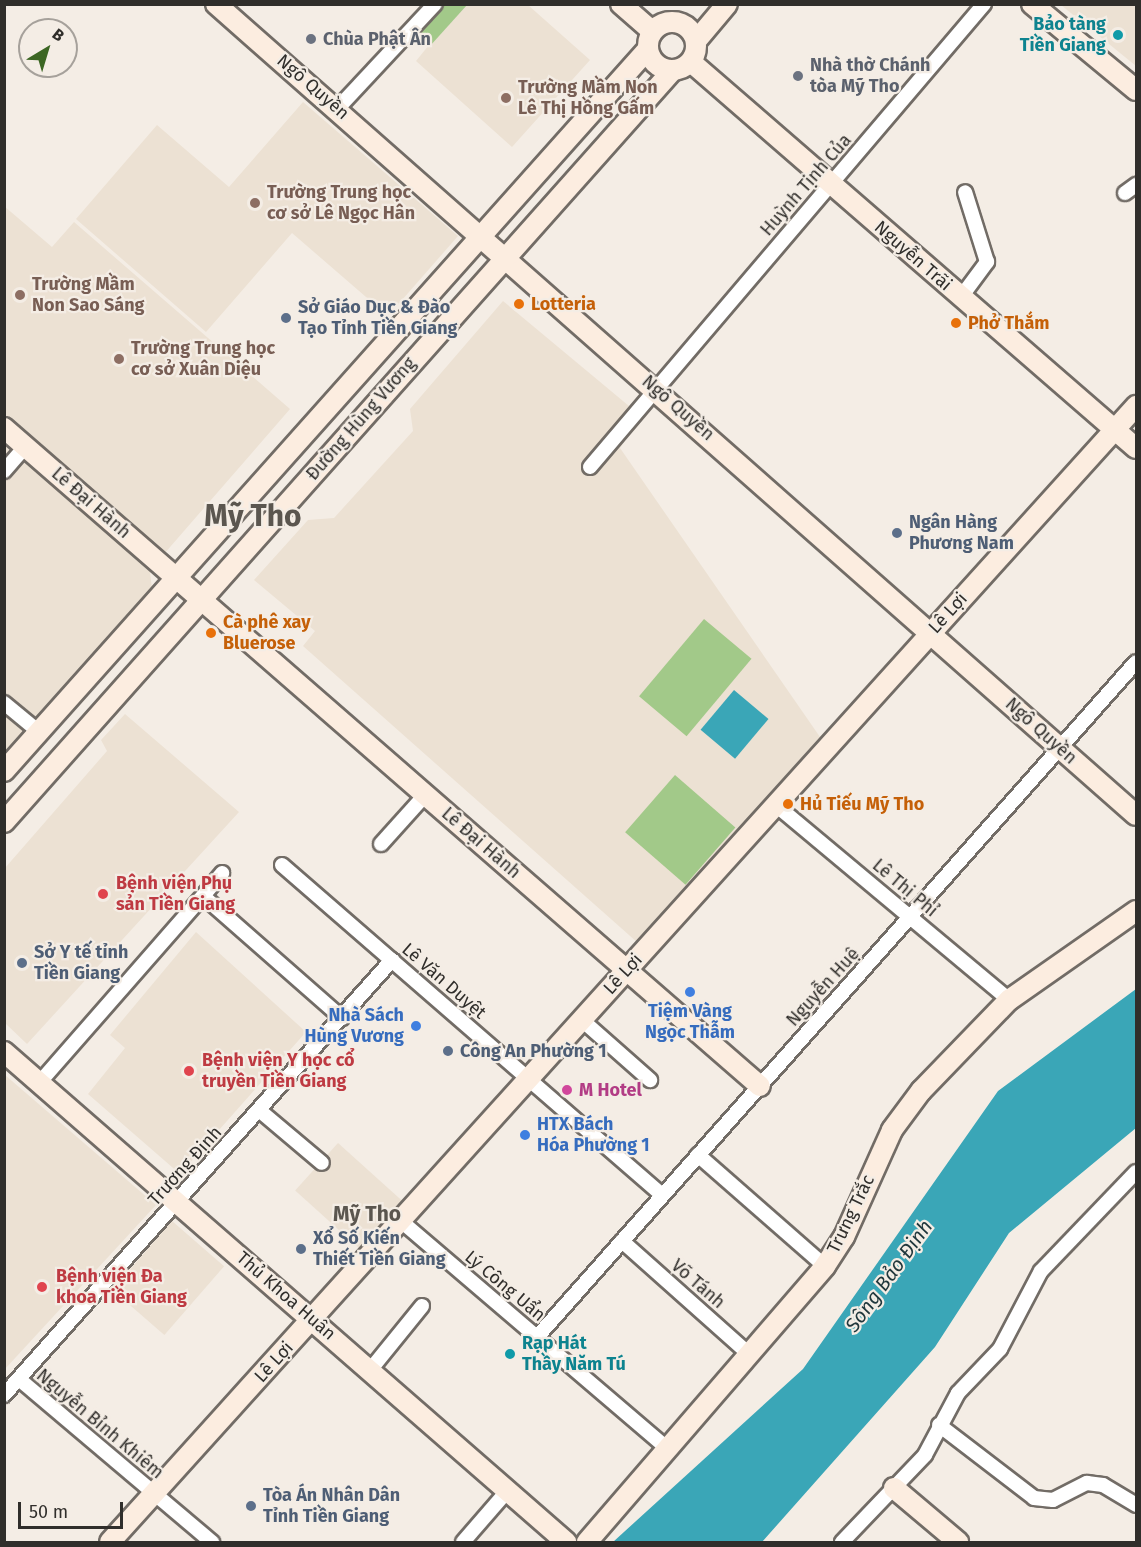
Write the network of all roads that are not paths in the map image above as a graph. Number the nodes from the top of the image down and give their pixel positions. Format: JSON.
{"nodes":[{"id":1,"x":216,"y":4,"type":"edge"},
{"id":2,"x":435,"y":4,"type":"edge"},
{"id":3,"x":621,"y":4,"type":"edge"},
{"id":4,"x":687,"y":4,"type":"edge"},
{"id":5,"x":727,"y":4,"type":"edge"},
{"id":6,"x":984,"y":4,"type":"edge"},
{"id":7,"x":1032,"y":4,"type":"edge"},
{"id":8,"x":672,"y":21,"type":"junction"},
{"id":9,"x":650,"y":40,"type":"junction"},
{"id":10,"x":696,"y":41,"type":"junction"},
{"id":11,"x":691,"y":62,"type":"junction"},
{"id":12,"x":672,"y":71,"type":"junction"},
{"id":13,"x":1137,"y":90,"type":"edge"},
{"id":14,"x":338,"y":108,"type":"junction"},
{"id":15,"x":831,"y":185,"type":"junction"},
{"id":16,"x":1137,"y":185,"type":"edge"},
{"id":17,"x":965,"y":192,"type":"dead end"},
{"id":18,"x":1125,"y":193,"type":"dead end"},
{"id":19,"x":480,"y":236,"type":"junction"},
{"id":20,"x":503,"y":257,"type":"junction"},
{"id":21,"x":961,"y":297,"type":"junction"},
{"id":22,"x":654,"y":387,"type":"junction"},
{"id":23,"x":1137,"y":406,"type":"edge"},
{"id":24,"x":4,"y":428,"type":"edge"},
{"id":25,"x":1114,"y":431,"type":"junction"},
{"id":26,"x":26,"y":446,"type":"junction"},
{"id":27,"x":1137,"y":448,"type":"edge"},
{"id":28,"x":590,"y":467,"type":"dead end"},
{"id":29,"x":4,"y":471,"type":"edge"},
{"id":30,"x":178,"y":577,"type":"junction"},
{"id":31,"x":203,"y":598,"type":"junction"},
{"id":32,"x":930,"y":633,"type":"junction"},
{"id":33,"x":1137,"y":662,"type":"edge"},
{"id":34,"x":4,"y":703,"type":"edge"},
{"id":35,"x":39,"y":732,"type":"junction"},
{"id":36,"x":1059,"y":748,"type":"junction"},
{"id":37,"x":4,"y":771,"type":"edge"},
{"id":38,"x":4,"y":777,"type":"edge"},
{"id":39,"x":426,"y":794,"type":"junction"},
{"id":40,"x":27,"y":796,"type":"junction"},
{"id":41,"x":776,"y":805,"type":"junction"},
{"id":42,"x":1137,"y":815,"type":"edge"},
{"id":43,"x":4,"y":822,"type":"edge"},
{"id":44,"x":381,"y":844,"type":"dead end"},
{"id":45,"x":282,"y":865,"type":"dead end"},
{"id":46,"x":222,"y":873,"type":"dead end"},
{"id":47,"x":202,"y":896,"type":"junction"},
{"id":48,"x":1137,"y":911,"type":"edge"},
{"id":49,"x":911,"y":915,"type":"junction"},
{"id":50,"x":392,"y":960,"type":"junction"},
{"id":51,"x":626,"y":971,"type":"junction"},
{"id":52,"x":1009,"y":1000,"type":"junction"},
{"id":53,"x":342,"y":1018,"type":"junction"},
{"id":54,"x":582,"y":1020,"type":"junction"},
{"id":55,"x":4,"y":1052,"type":"edge"},
{"id":56,"x":529,"y":1079,"type":"junction"},
{"id":57,"x":650,"y":1080,"type":"dead end"},
{"id":58,"x":40,"y":1082,"type":"junction"},
{"id":59,"x":760,"y":1086,"type":"junction"},
{"id":60,"x":259,"y":1110,"type":"junction"},
{"id":61,"x":698,"y":1155,"type":"junction"},
{"id":62,"x":322,"y":1163,"type":"dead end"},
{"id":63,"x":1137,"y":1172,"type":"edge"},
{"id":64,"x":663,"y":1196,"type":"junction"},
{"id":65,"x":177,"y":1202,"type":"junction"},
{"id":66,"x":400,"y":1221,"type":"junction"},
{"id":67,"x":622,"y":1241,"type":"junction"},
{"id":68,"x":825,"y":1266,"type":"junction"},
{"id":69,"x":422,"y":1306,"type":"dead end"},
{"id":70,"x":313,"y":1318,"type":"junction"},
{"id":71,"x":537,"y":1337,"type":"junction"},
{"id":72,"x":749,"y":1354,"type":"junction"},
{"id":73,"x":371,"y":1369,"type":"junction"},
{"id":74,"x":19,"y":1379,"type":"junction"},
{"id":75,"x":4,"y":1395,"type":"edge"},
{"id":76,"x":939,"y":1425,"type":"junction"},
{"id":77,"x":668,"y":1449,"type":"junction"},
{"id":78,"x":894,"y":1488,"type":"junction"},
{"id":79,"x":508,"y":1490,"type":"junction"},
{"id":80,"x":154,"y":1494,"type":"junction"},
{"id":81,"x":1137,"y":1505,"type":"edge"},
{"id":82,"x":110,"y":1542,"type":"edge"},
{"id":83,"x":212,"y":1542,"type":"edge"},
{"id":84,"x":463,"y":1542,"type":"edge"},
{"id":85,"x":566,"y":1542,"type":"edge"},
{"id":86,"x":587,"y":1542,"type":"edge"},
{"id":87,"x":842,"y":1542,"type":"edge"},
{"id":88,"x":958,"y":1542,"type":"edge"}],
"edges":[{"from":1,"to":14,"type":"main road","name":"Ngô Quyền"},
{"from":2,"to":14,"type":"street"},
{"from":3,"to":9,"type":"main road"},
{"from":4,"to":8,"type":"main road"},
{"from":5,"to":10,"type":"main road"},
{"from":6,"to":15,"type":"street","name":"Huỳnh Tịnh Của"},
{"from":7,"to":13,"type":"main road"},
{"from":8,"to":9,"type":"main road"},
{"from":8,"to":10,"type":"main road"},
{"from":9,"to":12,"type":"main road"},
{"from":9,"to":19,"type":"main road","name":"Đường Hùng Vương"},
{"from":10,"to":11,"type":"main road"},
{"from":11,"to":12,"type":"main road"},
{"from":11,"to":15,"type":"main road","name":"Nguyễn Trãi"},
{"from":12,"to":20,"type":"main road","name":"Đường Hùng Vương"},
{"from":14,"to":19,"type":"main road","name":"Ngô Quyền"},
{"from":15,"to":21,"type":"main road","name":"Nguyễn Trãi"},
{"from":15,"to":22,"type":"street","name":"Huỳnh Tịnh Của"},
{"from":16,"to":18,"type":"street"},
{"from":17,"to":21,"type":"street"},
{"from":19,"to":20,"type":"main road","name":"Ngô Quyền"},
{"from":19,"to":30,"type":"main road","name":"Đường Hùng Vương"},
{"from":20,"to":22,"type":"main road","name":"Ngô Quyền"},
{"from":20,"to":31,"type":"main road","name":"Đường Hùng Vương"},
{"from":21,"to":25,"type":"main road","name":"Nguyễn Trãi"},
{"from":22,"to":28,"type":"street","name":"Huỳnh Tịnh Của"},
{"from":22,"to":32,"type":"main road","name":"Ngô Quyền"},
{"from":23,"to":25,"type":"main road","name":"Lê Lợi"},
{"from":24,"to":26,"type":"main road","name":"Lê Đại Hành"},
{"from":25,"to":27,"type":"main road","name":"Nguyễn Trãi"},
{"from":25,"to":32,"type":"main road","name":"Lê Lợi"},
{"from":26,"to":29,"type":"street"},
{"from":26,"to":30,"type":"main road","name":"Lê Đại Hành"},
{"from":30,"to":31,"type":"main road","name":"Lê Đại Hành"},
{"from":30,"to":35,"type":"main road","name":"Đường Hùng Vương"},
{"from":31,"to":39,"type":"main road","name":"Lê Đại Hành"},
{"from":31,"to":40,"type":"main road","name":"Đường Hùng Vương"},
{"from":32,"to":36,"type":"main road","name":"Ngô Quyền"},
{"from":32,"to":41,"type":"main road","name":"Lê Lợi"},
{"from":33,"to":36,"type":"street","name":"Nguyễn Huệ"},
{"from":34,"to":35,"type":"street"},
{"from":35,"to":37,"type":"main road","name":"Đường Hùng Vương"},
{"from":36,"to":42,"type":"main road","name":"Ngô Quyền"},
{"from":36,"to":49,"type":"street","name":"Nguyễn Huệ"},
{"from":38,"to":40,"type":"main road"},
{"from":39,"to":44,"type":"street"},
{"from":39,"to":51,"type":"main road","name":"Lê Đại Hành"},
{"from":40,"to":43,"type":"main road","name":"Đường Hùng Vương"},
{"from":41,"to":49,"type":"street","name":"Lê Thị Phỉ"},
{"from":41,"to":51,"type":"main road","name":"Lê Lợi"},
{"from":45,"to":50,"type":"street","name":"Lê Văn Duyệt"},
{"from":46,"to":47,"type":"street"},
{"from":47,"to":53,"type":"street"},
{"from":47,"to":58,"type":"street"},
{"from":48,"to":52,"type":"main road","name":"Trưng Trắc"},
{"from":49,"to":52,"type":"street","name":"Lê Thị Phỉ"},
{"from":49,"to":59,"type":"street","name":"Nguyễn Huệ"},
{"from":50,"to":53,"type":"street","name":"Trương Định"},
{"from":50,"to":56,"type":"street","name":"Lê Văn Duyệt"},
{"from":51,"to":54,"type":"main road","name":"Lê Lợi"},
{"from":51,"to":59,"type":"main road","name":"Lê Đại Hành"},
{"from":52,"to":68,"type":"main road","name":"Trưng Trắc"},
{"from":53,"to":60,"type":"street","name":"Trương Định"},
{"from":54,"to":56,"type":"main road","name":"Lê Lợi"},
{"from":54,"to":57,"type":"street"},
{"from":55,"to":58,"type":"main road","name":"Thủ Khoa Huân"},
{"from":56,"to":64,"type":"street","name":"Lê Văn Duyệt"},
{"from":56,"to":66,"type":"main road","name":"Lê Lợi"},
{"from":58,"to":65,"type":"main road","name":"Thủ Khoa Huân"},
{"from":59,"to":61,"type":"street","name":"Nguyễn Huệ"},
{"from":60,"to":62,"type":"street"},
{"from":60,"to":65,"type":"street","name":"Trương Định"},
{"from":61,"to":64,"type":"street","name":"Nguyễn Huệ"},
{"from":61,"to":68,"type":"street"},
{"from":63,"to":76,"type":"street"},
{"from":64,"to":67,"type":"street","name":"Nguyễn Huệ"},
{"from":65,"to":70,"type":"main road","name":"Thủ Khoa Huân"},
{"from":65,"to":74,"type":"street","name":"Trương Định"},
{"from":66,"to":70,"type":"main road","name":"Lê Lợi"},
{"from":66,"to":71,"type":"street","name":"Lý Công Uẩn"},
{"from":67,"to":71,"type":"street","name":"Nguyễn Huệ"},
{"from":67,"to":72,"type":"street","name":"Võ Tánh"},
{"from":68,"to":72,"type":"main road","name":"Trưng Trắc"},
{"from":69,"to":73,"type":"street"},
{"from":70,"to":73,"type":"main road","name":"Thủ Khoa Huân"},
{"from":70,"to":80,"type":"main road","name":"Lê Lợi"},
{"from":71,"to":77,"type":"street","name":"Lý Công Uẩn"},
{"from":72,"to":77,"type":"main road","name":"Trưng Trắc"},
{"from":73,"to":79,"type":"main road","name":"Thủ Khoa Huân"},
{"from":74,"to":75,"type":"street","name":"Trương Định"},
{"from":74,"to":80,"type":"street","name":"Nguyễn Bỉnh Khiêm"},
{"from":76,"to":78,"type":"street"},
{"from":76,"to":81,"type":"street"},
{"from":77,"to":86,"type":"main road","name":"Trưng Trắc"},
{"from":78,"to":87,"type":"street"},
{"from":78,"to":88,"type":"main road"},
{"from":79,"to":84,"type":"street"},
{"from":79,"to":85,"type":"main road","name":"Thủ Khoa Huân"},
{"from":80,"to":82,"type":"main road","name":"Lê Lợi"},
{"from":80,"to":83,"type":"street","name":"Nguyễn Bỉnh Khiêm"}]}
